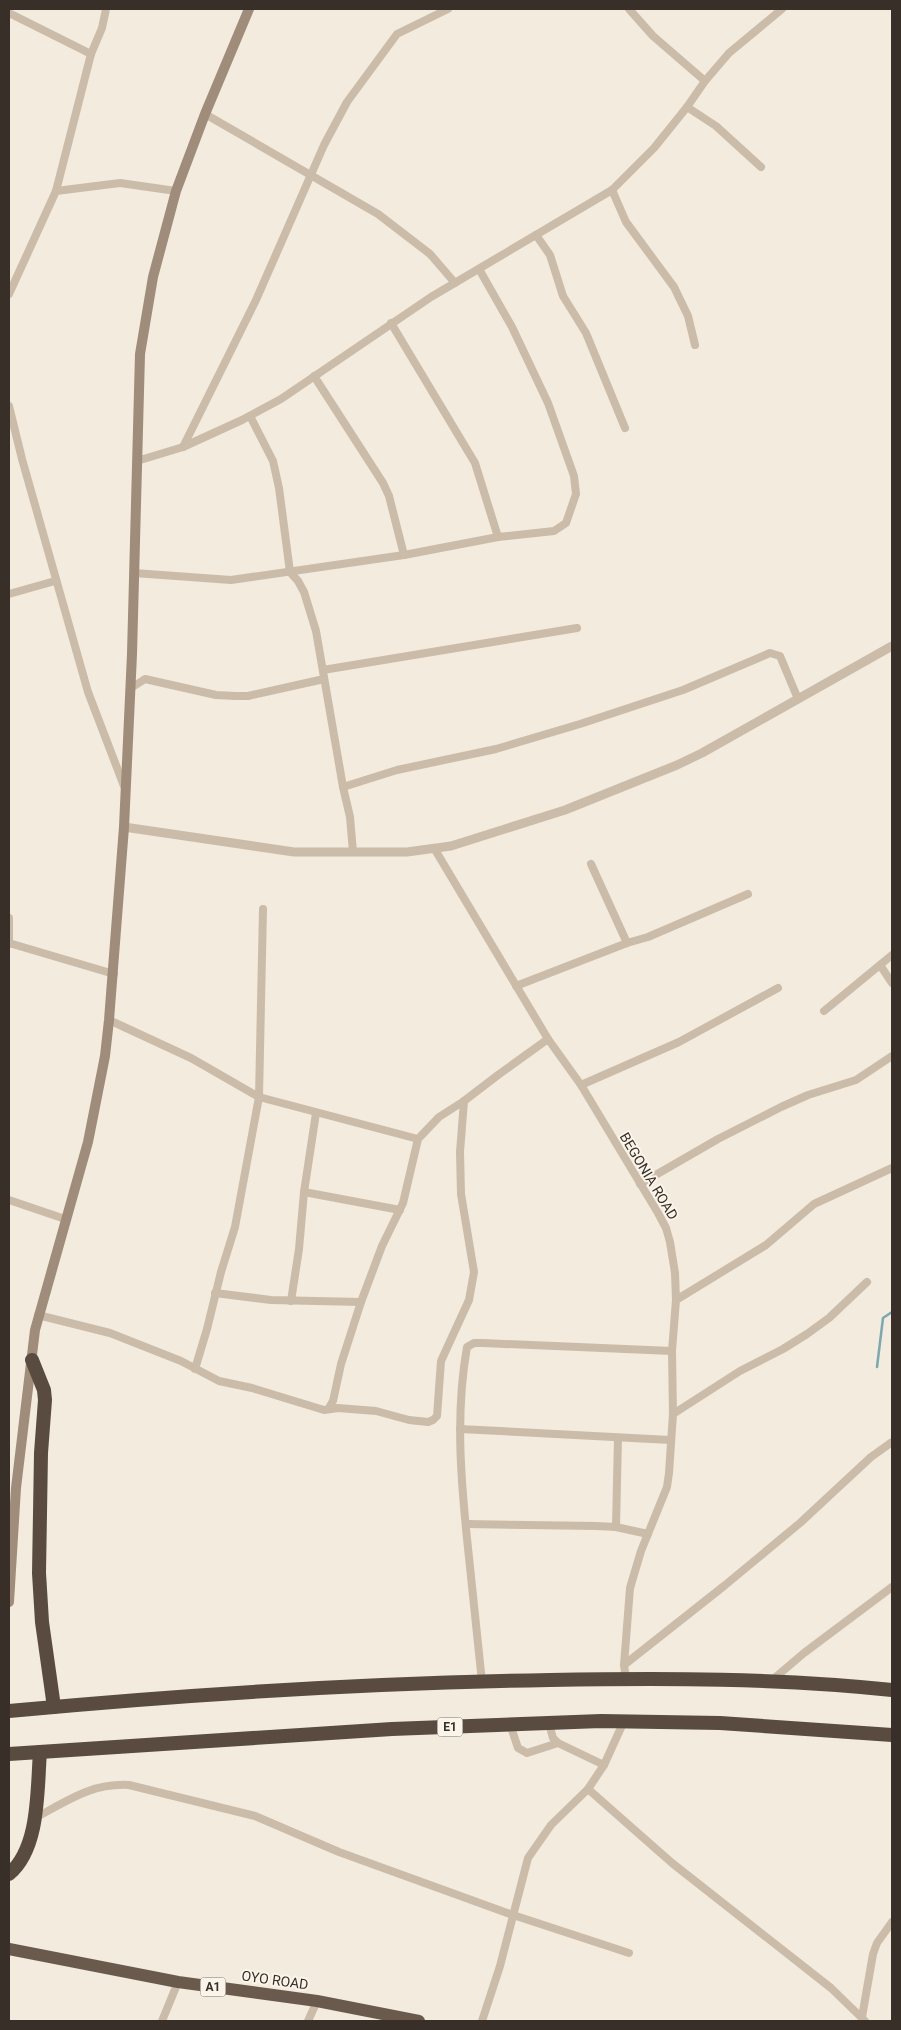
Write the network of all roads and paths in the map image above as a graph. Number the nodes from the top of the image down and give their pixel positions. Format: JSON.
{"nodes":[{"id":1,"x":106,"y":9,"type":"edge"},
{"id":2,"x":249,"y":9,"type":"edge"},
{"id":3,"x":448,"y":9,"type":"edge"},
{"id":4,"x":629,"y":9,"type":"edge"},
{"id":5,"x":782,"y":9,"type":"edge"},
{"id":6,"x":9,"y":13,"type":"edge"},
{"id":7,"x":91,"y":54,"type":"junction"},
{"id":8,"x":705,"y":81,"type":"junction"},
{"id":9,"x":687,"y":107,"type":"junction"},
{"id":10,"x":205,"y":114,"type":"junction"},
{"id":11,"x":761,"y":167,"type":"dead end"},
{"id":12,"x":312,"y":174,"type":"junction"},
{"id":13,"x":612,"y":190,"type":"junction"},
{"id":14,"x":56,"y":191,"type":"junction"},
{"id":15,"x":176,"y":191,"type":"junction"},
{"id":16,"x":536,"y":235,"type":"junction"},
{"id":17,"x":479,"y":269,"type":"junction"},
{"id":18,"x":455,"y":282,"type":"junction"},
{"id":19,"x":9,"y":294,"type":"edge"},
{"id":20,"x":391,"y":323,"type":"junction"},
{"id":21,"x":695,"y":345,"type":"dead end"},
{"id":22,"x":314,"y":376,"type":"junction"},
{"id":23,"x":9,"y":406,"type":"edge"},
{"id":24,"x":250,"y":416,"type":"junction"},
{"id":25,"x":10,"y":418,"type":"edge"},
{"id":26,"x":625,"y":428,"type":"dead end"},
{"id":27,"x":183,"y":447,"type":"junction"},
{"id":28,"x":137,"y":461,"type":"junction"},
{"id":29,"x":498,"y":537,"type":"junction"},
{"id":30,"x":404,"y":555,"type":"junction"},
{"id":31,"x":290,"y":572,"type":"junction"},
{"id":32,"x":134,"y":573,"type":"junction"},
{"id":33,"x":56,"y":581,"type":"junction"},
{"id":34,"x":9,"y":594,"type":"edge"},
{"id":35,"x":576,"y":628,"type":"dead end"},
{"id":36,"x":892,"y":646,"type":"edge"},
{"id":37,"x":322,"y":670,"type":"junction"},
{"id":38,"x":324,"y":679,"type":"junction"},
{"id":39,"x":131,"y":688,"type":"junction"},
{"id":40,"x":798,"y":699,"type":"junction"},
{"id":41,"x":343,"y":787,"type":"junction"},
{"id":42,"x":126,"y":790,"type":"junction"},
{"id":43,"x":124,"y":827,"type":"junction"},
{"id":44,"x":434,"y":848,"type":"junction"},
{"id":45,"x":353,"y":852,"type":"junction"},
{"id":46,"x":591,"y":864,"type":"dead end"},
{"id":47,"x":748,"y":894,"type":"dead end"},
{"id":48,"x":263,"y":909,"type":"dead end"},
{"id":49,"x":9,"y":918,"type":"edge"},
{"id":50,"x":9,"y":943,"type":"edge"},
{"id":51,"x":627,"y":943,"type":"junction"},
{"id":52,"x":892,"y":955,"type":"edge"},
{"id":53,"x":880,"y":965,"type":"junction"},
{"id":54,"x":114,"y":974,"type":"junction"},
{"id":55,"x":892,"y":983,"type":"edge"},
{"id":56,"x":516,"y":986,"type":"junction"},
{"id":57,"x":778,"y":988,"type":"dead end"},
{"id":58,"x":824,"y":1011,"type":"dead end"},
{"id":59,"x":109,"y":1020,"type":"junction"},
{"id":60,"x":548,"y":1039,"type":"junction"},
{"id":61,"x":892,"y":1056,"type":"edge"},
{"id":62,"x":581,"y":1085,"type":"junction"},
{"id":63,"x":259,"y":1097,"type":"junction"},
{"id":64,"x":464,"y":1102,"type":"junction"},
{"id":65,"x":316,"y":1113,"type":"junction"},
{"id":66,"x":418,"y":1139,"type":"junction"},
{"id":67,"x":892,"y":1168,"type":"edge"},
{"id":68,"x":640,"y":1184,"type":"junction"},
{"id":69,"x":304,"y":1192,"type":"junction"},
{"id":70,"x":9,"y":1200,"type":"edge"},
{"id":71,"x":400,"y":1210,"type":"junction"},
{"id":72,"x":65,"y":1219,"type":"junction"},
{"id":73,"x":867,"y":1282,"type":"dead end"},
{"id":74,"x":215,"y":1293,"type":"junction"},
{"id":75,"x":676,"y":1300,"type":"junction"},
{"id":76,"x":291,"y":1301,"type":"junction"},
{"id":77,"x":360,"y":1302,"type":"junction"},
{"id":78,"x":38,"y":1315,"type":"junction"},
{"id":79,"x":672,"y":1351,"type":"junction"},
{"id":80,"x":32,"y":1360,"type":"junction"},
{"id":81,"x":195,"y":1369,"type":"junction"},
{"id":82,"x":329,"y":1408,"type":"junction"},
{"id":83,"x":673,"y":1414,"type":"junction"},
{"id":84,"x":460,"y":1429,"type":"junction"},
{"id":85,"x":618,"y":1438,"type":"junction"},
{"id":86,"x":670,"y":1440,"type":"junction"},
{"id":87,"x":892,"y":1442,"type":"edge"},
{"id":88,"x":466,"y":1524,"type":"junction"},
{"id":89,"x":616,"y":1527,"type":"junction"},
{"id":90,"x":648,"y":1534,"type":"junction"},
{"id":91,"x":892,"y":1587,"type":"edge"},
{"id":92,"x":9,"y":1602,"type":"edge"},
{"id":93,"x":625,"y":1672,"type":"junction"},
{"id":94,"x":482,"y":1681,"type":"junction"},
{"id":95,"x":771,"y":1681,"type":"junction"},
{"id":96,"x":892,"y":1690,"type":"edge"},
{"id":97,"x":54,"y":1706,"type":"junction"},
{"id":98,"x":9,"y":1711,"type":"edge"},
{"id":99,"x":624,"y":1721,"type":"junction"},
{"id":100,"x":510,"y":1724,"type":"junction"},
{"id":101,"x":549,"y":1724,"type":"junction"},
{"id":102,"x":892,"y":1735,"type":"edge"},
{"id":103,"x":558,"y":1742,"type":"junction"},
{"id":104,"x":40,"y":1752,"type":"junction"},
{"id":105,"x":9,"y":1754,"type":"edge"},
{"id":106,"x":604,"y":1765,"type":"junction"},
{"id":107,"x":588,"y":1789,"type":"junction"},
{"id":108,"x":35,"y":1818,"type":"junction"},
{"id":109,"x":9,"y":1874,"type":"edge"},
{"id":110,"x":513,"y":1915,"type":"junction"},
{"id":111,"x":892,"y":1922,"type":"edge"},
{"id":112,"x":9,"y":1948,"type":"edge"},
{"id":113,"x":629,"y":1953,"type":"dead end"},
{"id":114,"x":178,"y":1982,"type":"junction"},
{"id":115,"x":317,"y":2001,"type":"junction"},
{"id":116,"x":863,"y":2019,"type":"edge"},
{"id":117,"x":162,"y":2021,"type":"edge"},
{"id":118,"x":308,"y":2021,"type":"edge"},
{"id":119,"x":419,"y":2021,"type":"edge"},
{"id":120,"x":482,"y":2021,"type":"edge"}],
"edges":[{"from":1,"to":7,"type":"street"},
{"from":2,"to":10,"type":"main road"},
{"from":3,"to":12,"type":"street"},
{"from":4,"to":8,"type":"street"},
{"from":5,"to":8,"type":"street"},
{"from":6,"to":7,"type":"street"},
{"from":7,"to":14,"type":"street"},
{"from":8,"to":9,"type":"street"},
{"from":9,"to":11,"type":"street"},
{"from":9,"to":13,"type":"street"},
{"from":10,"to":12,"type":"street"},
{"from":10,"to":15,"type":"main road"},
{"from":12,"to":18,"type":"street"},
{"from":12,"to":27,"type":"street"},
{"from":13,"to":16,"type":"street"},
{"from":13,"to":21,"type":"street"},
{"from":14,"to":15,"type":"street"},
{"from":14,"to":19,"type":"street"},
{"from":15,"to":28,"type":"main road"},
{"from":16,"to":17,"type":"street"},
{"from":16,"to":26,"type":"street"},
{"from":17,"to":18,"type":"street"},
{"from":17,"to":29,"type":"street"},
{"from":18,"to":20,"type":"street"},
{"from":20,"to":22,"type":"street"},
{"from":20,"to":29,"type":"street"},
{"from":22,"to":24,"type":"street"},
{"from":22,"to":30,"type":"street"},
{"from":23,"to":25,"type":"street"},
{"from":24,"to":27,"type":"street"},
{"from":24,"to":31,"type":"street"},
{"from":25,"to":33,"type":"street"},
{"from":27,"to":28,"type":"street"},
{"from":28,"to":32,"type":"main road"},
{"from":29,"to":30,"type":"street"},
{"from":30,"to":31,"type":"street"},
{"from":31,"to":32,"type":"street"},
{"from":31,"to":37,"type":"street"},
{"from":32,"to":39,"type":"main road"},
{"from":33,"to":34,"type":"street"},
{"from":33,"to":42,"type":"street"},
{"from":35,"to":37,"type":"street"},
{"from":36,"to":40,"type":"street"},
{"from":37,"to":38,"type":"street"},
{"from":38,"to":39,"type":"street"},
{"from":38,"to":41,"type":"street"},
{"from":39,"to":42,"type":"main road"},
{"from":40,"to":41,"type":"street"},
{"from":40,"to":44,"type":"street"},
{"from":41,"to":45,"type":"street"},
{"from":42,"to":43,"type":"main road"},
{"from":43,"to":45,"type":"street"},
{"from":43,"to":54,"type":"main road"},
{"from":44,"to":45,"type":"street"},
{"from":44,"to":56,"type":"street","name":"BEGONIA ROAD"},
{"from":46,"to":51,"type":"street"},
{"from":47,"to":51,"type":"street"},
{"from":48,"to":63,"type":"street"},
{"from":49,"to":50,"type":"street"},
{"from":50,"to":54,"type":"street"},
{"from":51,"to":56,"type":"street"},
{"from":52,"to":53,"type":"street"},
{"from":53,"to":55,"type":"street"},
{"from":53,"to":58,"type":"street"},
{"from":54,"to":59,"type":"main road"},
{"from":56,"to":60,"type":"street","name":"BEGONIA ROAD"},
{"from":57,"to":62,"type":"street"},
{"from":59,"to":63,"type":"street"},
{"from":59,"to":72,"type":"main road"},
{"from":60,"to":62,"type":"street","name":"BEGONIA ROAD"},
{"from":60,"to":64,"type":"street"},
{"from":61,"to":68,"type":"street"},
{"from":62,"to":68,"type":"street","name":"BEGONIA ROAD"},
{"from":63,"to":65,"type":"street"},
{"from":63,"to":74,"type":"street"},
{"from":64,"to":66,"type":"street"},
{"from":64,"to":82,"type":"street"},
{"from":65,"to":66,"type":"street"},
{"from":65,"to":69,"type":"street"},
{"from":66,"to":71,"type":"street"},
{"from":67,"to":75,"type":"street"},
{"from":68,"to":75,"type":"street","name":"BEGONIA ROAD"},
{"from":69,"to":71,"type":"street"},
{"from":69,"to":76,"type":"street"},
{"from":70,"to":72,"type":"street"},
{"from":71,"to":77,"type":"street"},
{"from":72,"to":78,"type":"main road"},
{"from":73,"to":83,"type":"street"},
{"from":74,"to":76,"type":"street"},
{"from":74,"to":81,"type":"street"},
{"from":75,"to":79,"type":"street","name":"BEGONIA ROAD"},
{"from":76,"to":77,"type":"street"},
{"from":77,"to":82,"type":"street"},
{"from":78,"to":80,"type":"main road"},
{"from":78,"to":81,"type":"street"},
{"from":79,"to":83,"type":"street","name":"BEGONIA ROAD"},
{"from":79,"to":84,"type":"street"},
{"from":80,"to":92,"type":"main road"},
{"from":80,"to":97,"type":"highway"},
{"from":81,"to":82,"type":"street"},
{"from":83,"to":86,"type":"street","name":"BEGONIA ROAD"},
{"from":84,"to":85,"type":"street"},
{"from":84,"to":88,"type":"street"},
{"from":85,"to":86,"type":"street"},
{"from":85,"to":89,"type":"street"},
{"from":86,"to":90,"type":"street","name":"BEGONIA ROAD"},
{"from":87,"to":93,"type":"street"},
{"from":88,"to":89,"type":"street"},
{"from":88,"to":94,"type":"street"},
{"from":89,"to":90,"type":"street"},
{"from":90,"to":93,"type":"street","name":"BEGONIA ROAD"},
{"from":91,"to":95,"type":"street"},
{"from":93,"to":94,"type":"highway"},
{"from":93,"to":95,"type":"highway"},
{"from":94,"to":97,"type":"highway"},
{"from":95,"to":96,"type":"highway"},
{"from":97,"to":98,"type":"highway"},
{"from":99,"to":101,"type":"highway","number":"E1"},
{"from":99,"to":102,"type":"highway","number":"E1"},
{"from":99,"to":106,"type":"street"},
{"from":100,"to":101,"type":"highway","number":"E1"},
{"from":100,"to":103,"type":"street"},
{"from":100,"to":104,"type":"highway","number":"E1"},
{"from":101,"to":103,"type":"street"},
{"from":103,"to":106,"type":"street"},
{"from":104,"to":105,"type":"highway","number":"E1"},
{"from":104,"to":108,"type":"highway"},
{"from":106,"to":107,"type":"street"},
{"from":107,"to":110,"type":"street"},
{"from":107,"to":116,"type":"street"},
{"from":108,"to":109,"type":"highway"},
{"from":108,"to":110,"type":"street"},
{"from":110,"to":113,"type":"street"},
{"from":110,"to":120,"type":"street"},
{"from":111,"to":116,"type":"street"},
{"from":112,"to":114,"type":"highway","name":"OYO ROAD","number":"A1"},
{"from":114,"to":115,"type":"highway","name":"OYO ROAD","number":"A1"},
{"from":114,"to":117,"type":"street"},
{"from":115,"to":118,"type":"street"},
{"from":115,"to":119,"type":"highway","name":"OYO ROAD","number":"A1"}]}
